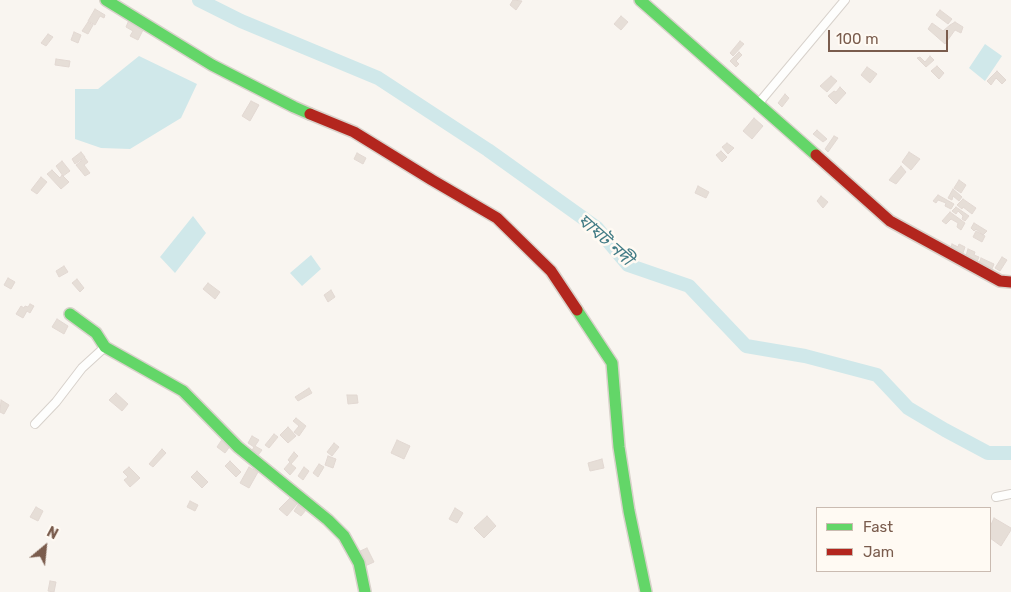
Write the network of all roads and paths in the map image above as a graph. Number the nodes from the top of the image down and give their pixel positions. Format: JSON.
{"nodes":[{"id":1,"x":106,"y":0,"type":"edge"},
{"id":2,"x":640,"y":0,"type":"edge"},
{"id":3,"x":845,"y":0,"type":"edge"},
{"id":4,"x":758,"y":104,"type":"junction"},
{"id":5,"x":1011,"y":282,"type":"edge"},
{"id":6,"x":70,"y":314,"type":"dead end"},
{"id":7,"x":105,"y":347,"type":"junction"},
{"id":8,"x":35,"y":424,"type":"dead end"},
{"id":9,"x":1011,"y":494,"type":"edge"},
{"id":10,"x":996,"y":497,"type":"dead end"},
{"id":11,"x":365,"y":592,"type":"edge"},
{"id":12,"x":646,"y":592,"type":"edge"}],
"edges":[{"from":1,"to":12,"type":"street"},
{"from":2,"to":4,"type":"street"},
{"from":3,"to":4,"type":"street"},
{"from":4,"to":5,"type":"street"},
{"from":6,"to":7,"type":"street"},
{"from":7,"to":8,"type":"street"},
{"from":7,"to":11,"type":"street"},
{"from":9,"to":10,"type":"street"}]}
